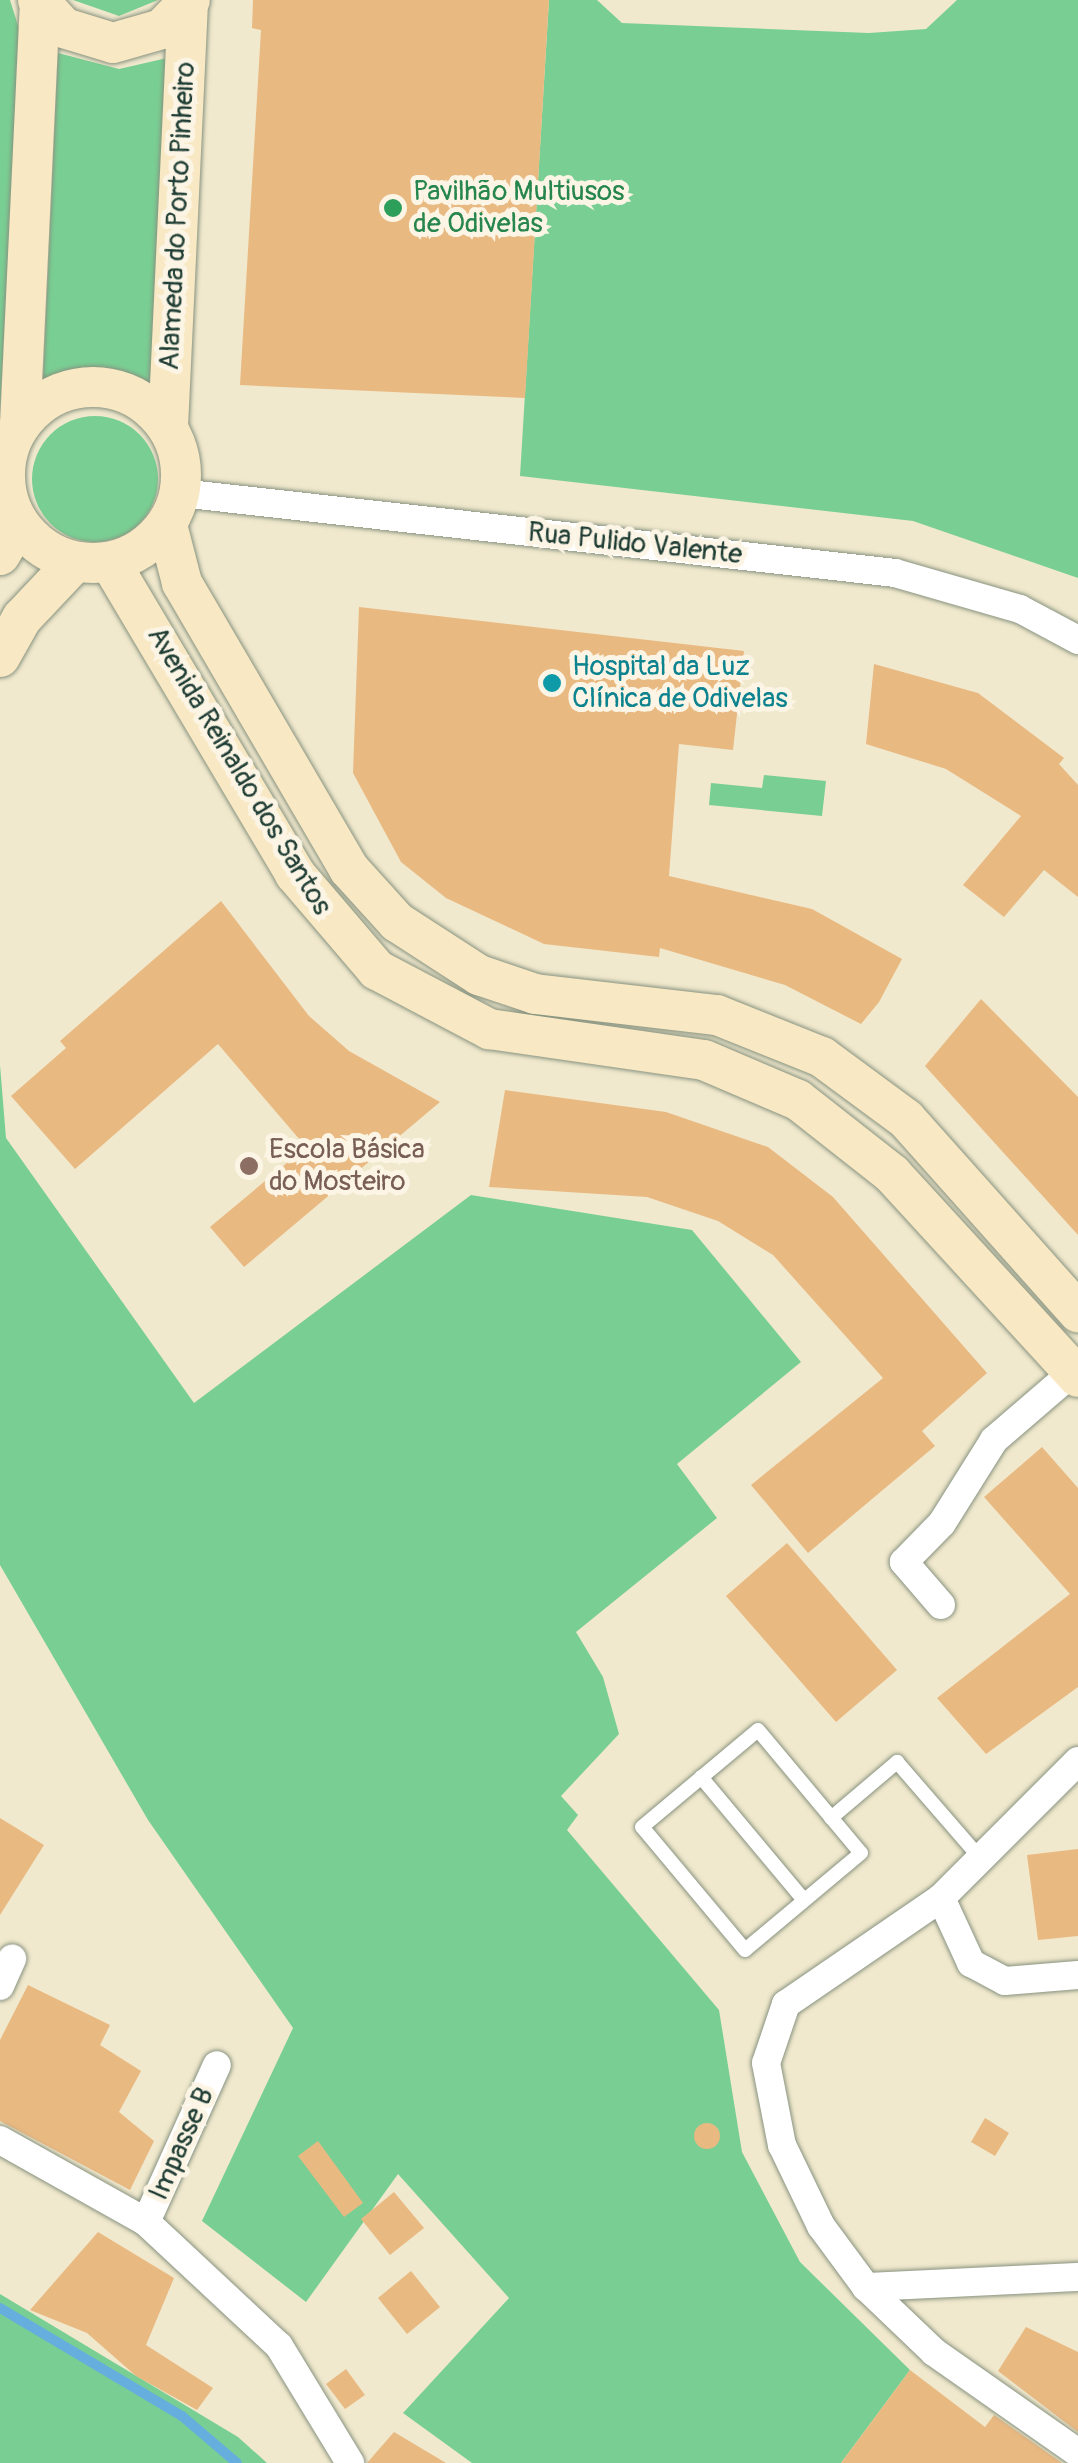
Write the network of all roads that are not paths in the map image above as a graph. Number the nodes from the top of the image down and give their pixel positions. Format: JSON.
{"nodes":[{"id":1,"x":39,"y":2,"type":"edge"},
{"id":2,"x":189,"y":2,"type":"edge"},
{"id":3,"x":20,"y":425,"type":"junction"},
{"id":4,"x":168,"y":427,"type":"junction"},
{"id":5,"x":174,"y":509,"type":"junction"},
{"id":6,"x":9,"y":540,"type":"edge"},
{"id":7,"x":92,"y":562,"type":"junction"},
{"id":8,"x":1078,"y":640,"type":"edge"},
{"id":9,"x":0,"y":657,"type":"edge"},
{"id":10,"x":1078,"y":1312,"type":"edge"},
{"id":11,"x":1075,"y":1375,"type":"edge"},
{"id":12,"x":941,"y":1605,"type":"dead end"},
{"id":13,"x":1078,"y":1761,"type":"edge"},
{"id":14,"x":701,"y":1777,"type":"junction"},
{"id":15,"x":1078,"y":1788,"type":"edge"},
{"id":16,"x":1047,"y":1792,"type":"junction"},
{"id":17,"x":831,"y":1818,"type":"junction"},
{"id":18,"x":981,"y":1859,"type":"junction"},
{"id":19,"x":940,"y":1898,"type":"junction"},
{"id":20,"x":804,"y":1900,"type":"junction"},
{"id":21,"x":12,"y":1959,"type":"dead end"},
{"id":22,"x":1078,"y":1975,"type":"edge"},
{"id":23,"x":0,"y":1986,"type":"edge"},
{"id":24,"x":218,"y":2066,"type":"dead end"},
{"id":25,"x":0,"y":2140,"type":"edge"},
{"id":26,"x":146,"y":2222,"type":"junction"},
{"id":27,"x":1078,"y":2277,"type":"edge"},
{"id":28,"x":866,"y":2288,"type":"junction"},
{"id":29,"x":1078,"y":2453,"type":"edge"},
{"id":30,"x":350,"y":2463,"type":"edge"}],
"edges":[{"from":1,"to":2,"type":"main road"},
{"from":1,"to":3,"type":"main road"},
{"from":2,"to":4,"type":"main road","name":"Alameda do Porto Pinheiro"},
{"from":3,"to":4,"type":"main road"},
{"from":3,"to":6,"type":"main road"},
{"from":4,"to":5,"type":"main road"},
{"from":5,"to":7,"type":"main road"},
{"from":5,"to":8,"type":"street","name":"Rua Pulido Valente"},
{"from":5,"to":10,"type":"main road","name":"Avenida Reinaldo dos Santos"},
{"from":6,"to":7,"type":"main road"},
{"from":7,"to":9,"type":"main road"},
{"from":7,"to":11,"type":"main road","name":"Avenida Reinaldo dos Santos"},
{"from":11,"to":12,"type":"street"},
{"from":13,"to":16,"type":"street"},
{"from":14,"to":17,"type":"lane"},
{"from":14,"to":20,"type":"lane"},
{"from":14,"to":20,"type":"lane"},
{"from":15,"to":16,"type":"lane"},
{"from":16,"to":18,"type":"street"},
{"from":17,"to":18,"type":"lane"},
{"from":17,"to":20,"type":"lane"},
{"from":18,"to":19,"type":"street"},
{"from":19,"to":22,"type":"street"},
{"from":19,"to":28,"type":"street"},
{"from":21,"to":23,"type":"street"},
{"from":24,"to":26,"type":"street","name":"Impasse B"},
{"from":25,"to":26,"type":"street"},
{"from":26,"to":30,"type":"street"},
{"from":27,"to":28,"type":"street"},
{"from":28,"to":29,"type":"street"}]}
